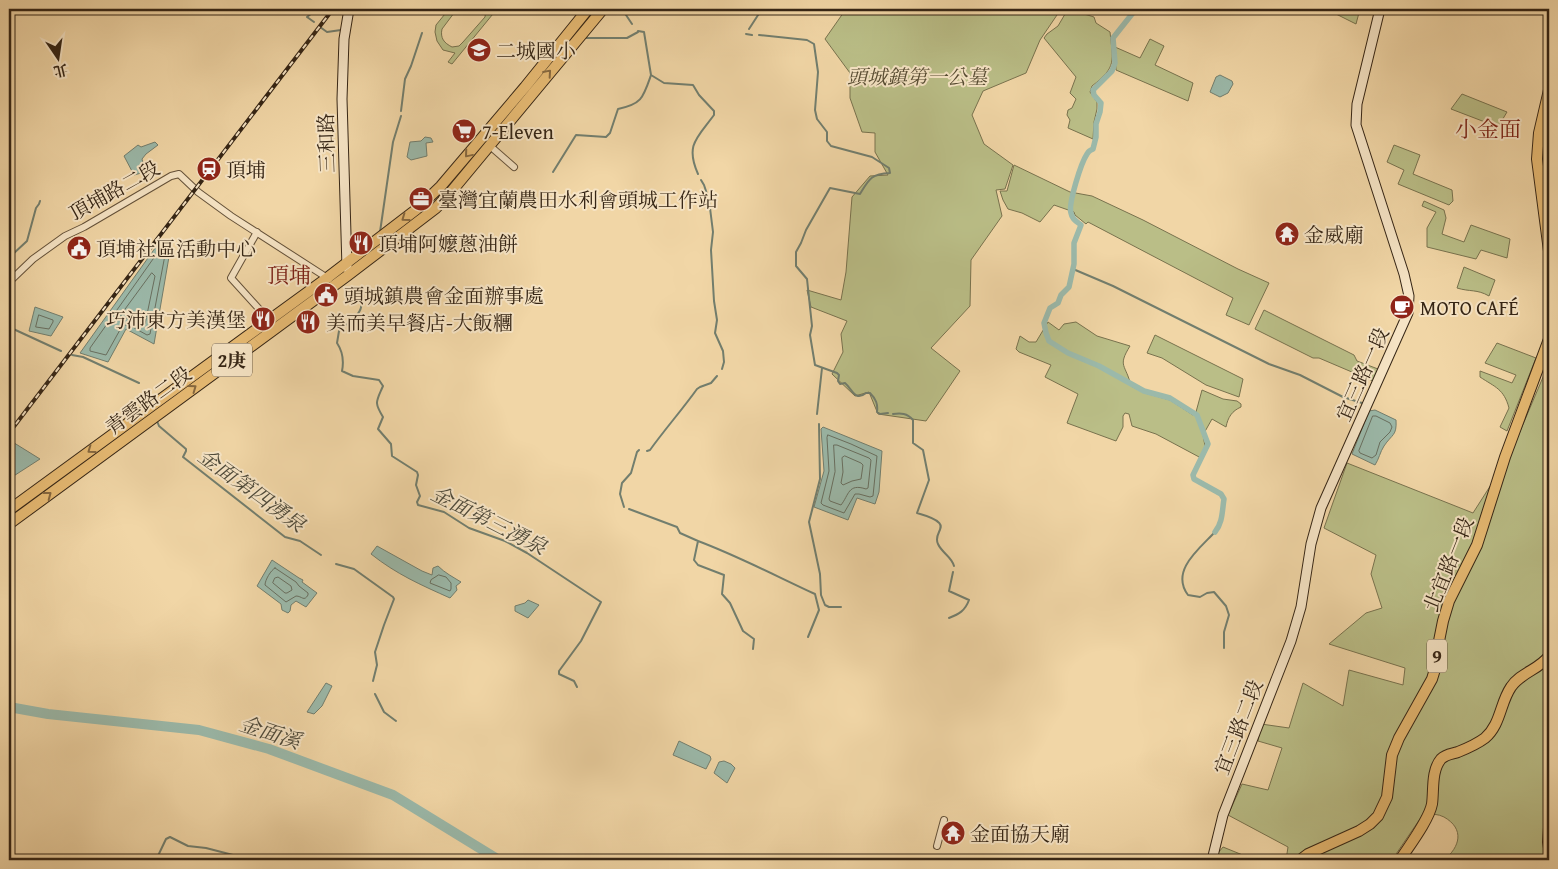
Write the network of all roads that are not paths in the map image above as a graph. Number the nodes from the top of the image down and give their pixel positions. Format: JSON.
{"nodes":[{"id":1,"x":349,"y":9,"type":"edge"},
{"id":2,"x":588,"y":9,"type":"edge"},
{"id":3,"x":603,"y":9,"type":"edge"},
{"id":4,"x":1380,"y":9,"type":"edge"},
{"id":5,"x":526,"y":88,"type":"junction"},
{"id":6,"x":1549,"y":90,"type":"edge"},
{"id":7,"x":1549,"y":116,"type":"edge"},
{"id":8,"x":490,"y":146,"type":"junction"},
{"id":9,"x":514,"y":166,"type":"dead end"},
{"id":10,"x":1549,"y":212,"type":"edge"},
{"id":11,"x":257,"y":232,"type":"junction"},
{"id":12,"x":1549,"y":251,"type":"edge"},
{"id":13,"x":347,"y":262,"type":"junction"},
{"id":14,"x":347,"y":276,"type":"junction"},
{"id":15,"x":326,"y":278,"type":"junction"},
{"id":16,"x":9,"y":282,"type":"edge"},
{"id":17,"x":337,"y":284,"type":"junction"},
{"id":18,"x":269,"y":320,"type":"junction"},
{"id":19,"x":1549,"y":339,"type":"edge"},
{"id":20,"x":1549,"y":357,"type":"edge"},
{"id":21,"x":1523,"y":408,"type":"junction"},
{"id":22,"x":9,"y":510,"type":"edge"},
{"id":23,"x":9,"y":524,"type":"edge"},
{"id":24,"x":1301,"y":607,"type":"joint"},
{"id":25,"x":1549,"y":656,"type":"edge"},
{"id":26,"x":944,"y":820,"type":"dead end"},
{"id":27,"x":1549,"y":828,"type":"edge"},
{"id":28,"x":937,"y":846,"type":"dead end"},
{"id":29,"x":1549,"y":848,"type":"edge"},
{"id":30,"x":1212,"y":860,"type":"edge"},
{"id":31,"x":1300,"y":860,"type":"edge"},
{"id":32,"x":1400,"y":860,"type":"edge"}],
"edges":[{"from":1,"to":13,"type":"street","name":"三和路"},
{"from":2,"to":5,"type":"main road","name":"青雲路二段","number":"2庚"},
{"from":5,"to":3,"type":"main road","name":"青雲路二段","number":"2庚","one_way":true},
{"from":4,"to":24,"type":"street","name":"宜三路一段"},
{"from":5,"to":8,"type":"main road","name":"青雲路二段","number":"2庚"},
{"from":5,"to":13,"type":"main road","name":"青雲路二段","number":"2庚","one_way":true},
{"from":6,"to":12,"type":"main road"},
{"from":7,"to":10,"type":"main road"},
{"from":8,"to":9,"type":"street"},
{"from":8,"to":14,"type":"main road","name":"青雲路二段","number":"2庚"},
{"from":11,"to":15,"type":"street","name":"頂埔路二段"},
{"from":11,"to":16,"type":"street","name":"頂埔路二段"},
{"from":11,"to":18,"type":"street"},
{"from":13,"to":14,"type":"street","name":"三和路"},
{"from":13,"to":15,"type":"main road","name":"青雲路二段","number":"2庚"},
{"from":14,"to":17,"type":"main road","name":"青雲路二段","number":"2庚"},
{"from":15,"to":17,"type":"street","name":"頂埔路二段"},
{"from":15,"to":18,"type":"main road","name":"青雲路二段","number":"2庚"},
{"from":23,"to":17,"type":"main road","name":"青雲路二段","number":"2庚","one_way":true},
{"from":18,"to":22,"type":"main road","name":"青雲路二段","number":"2庚","one_way":true},
{"from":19,"to":21,"type":"main road","name":"北宜路一段","number":"9"},
{"from":20,"to":21,"type":"main road","name":"北宜路一段","number":"9"},
{"from":21,"to":31,"type":"main road","name":"北宜路一段","number":"9"},
{"from":24,"to":30,"type":"street","name":"宜三路二段"},
{"from":25,"to":32,"type":"main road"},
{"from":26,"to":28,"type":"street"},
{"from":27,"to":29,"type":"main road"}]}
